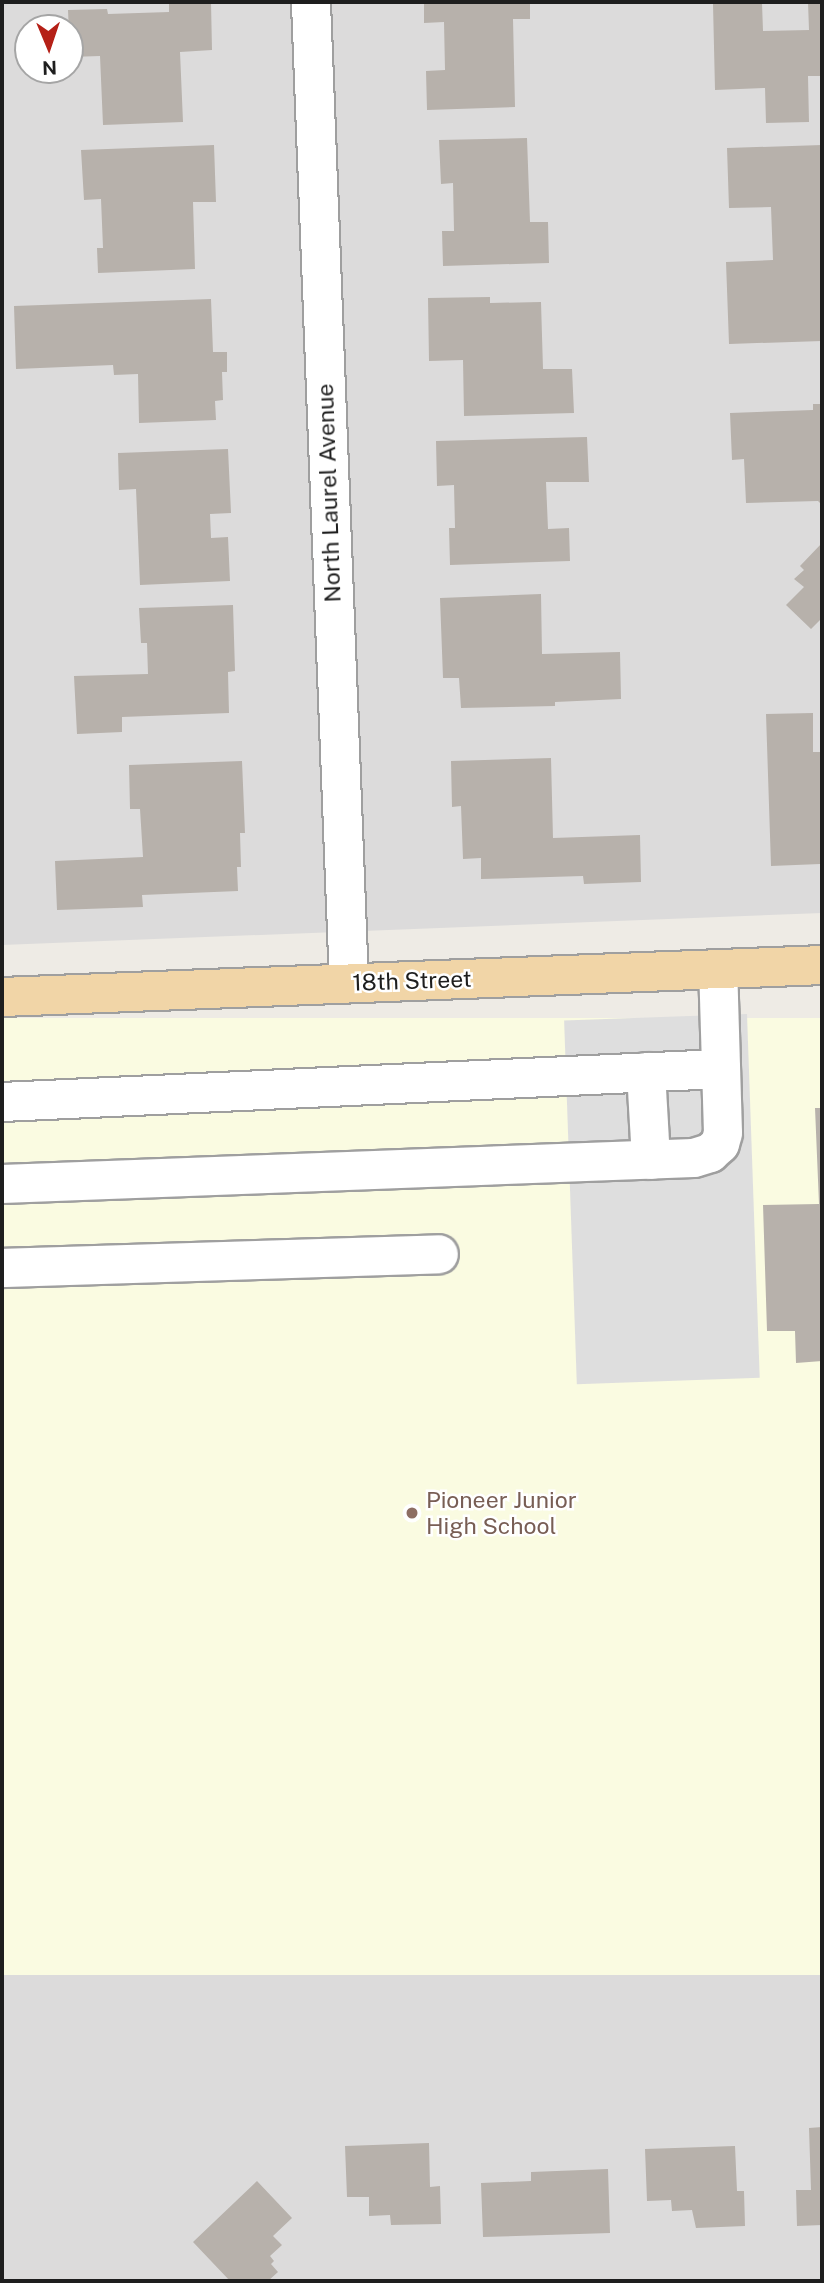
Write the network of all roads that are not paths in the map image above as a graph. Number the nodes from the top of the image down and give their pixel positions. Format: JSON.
{"nodes":[{"id":1,"x":311,"y":3,"type":"edge"},
{"id":2,"x":822,"y":965,"type":"edge"},
{"id":3,"x":718,"y":969,"type":"junction"},
{"id":4,"x":349,"y":983,"type":"junction"},
{"id":5,"x":2,"y":997,"type":"edge"},
{"id":6,"x":721,"y":1069,"type":"junction"},
{"id":7,"x":646,"y":1072,"type":"junction"},
{"id":8,"x":2,"y":1102,"type":"edge"},
{"id":9,"x":651,"y":1160,"type":"junction"},
{"id":10,"x":2,"y":1184,"type":"edge"},
{"id":11,"x":439,"y":1254,"type":"dead end"},
{"id":12,"x":2,"y":1268,"type":"edge"}],
"edges":[{"from":1,"to":4,"type":"street","name":"North Laurel Avenue"},
{"from":2,"to":3,"type":"main road","name":"18th Street"},
{"from":3,"to":4,"type":"main road","name":"18th Street"},
{"from":3,"to":6,"type":"street"},
{"from":4,"to":5,"type":"main road","name":"18th Street"},
{"from":6,"to":7,"type":"street"},
{"from":6,"to":9,"type":"street"},
{"from":7,"to":8,"type":"street"},
{"from":7,"to":9,"type":"street"},
{"from":9,"to":10,"type":"street"},
{"from":11,"to":12,"type":"street"}]}
